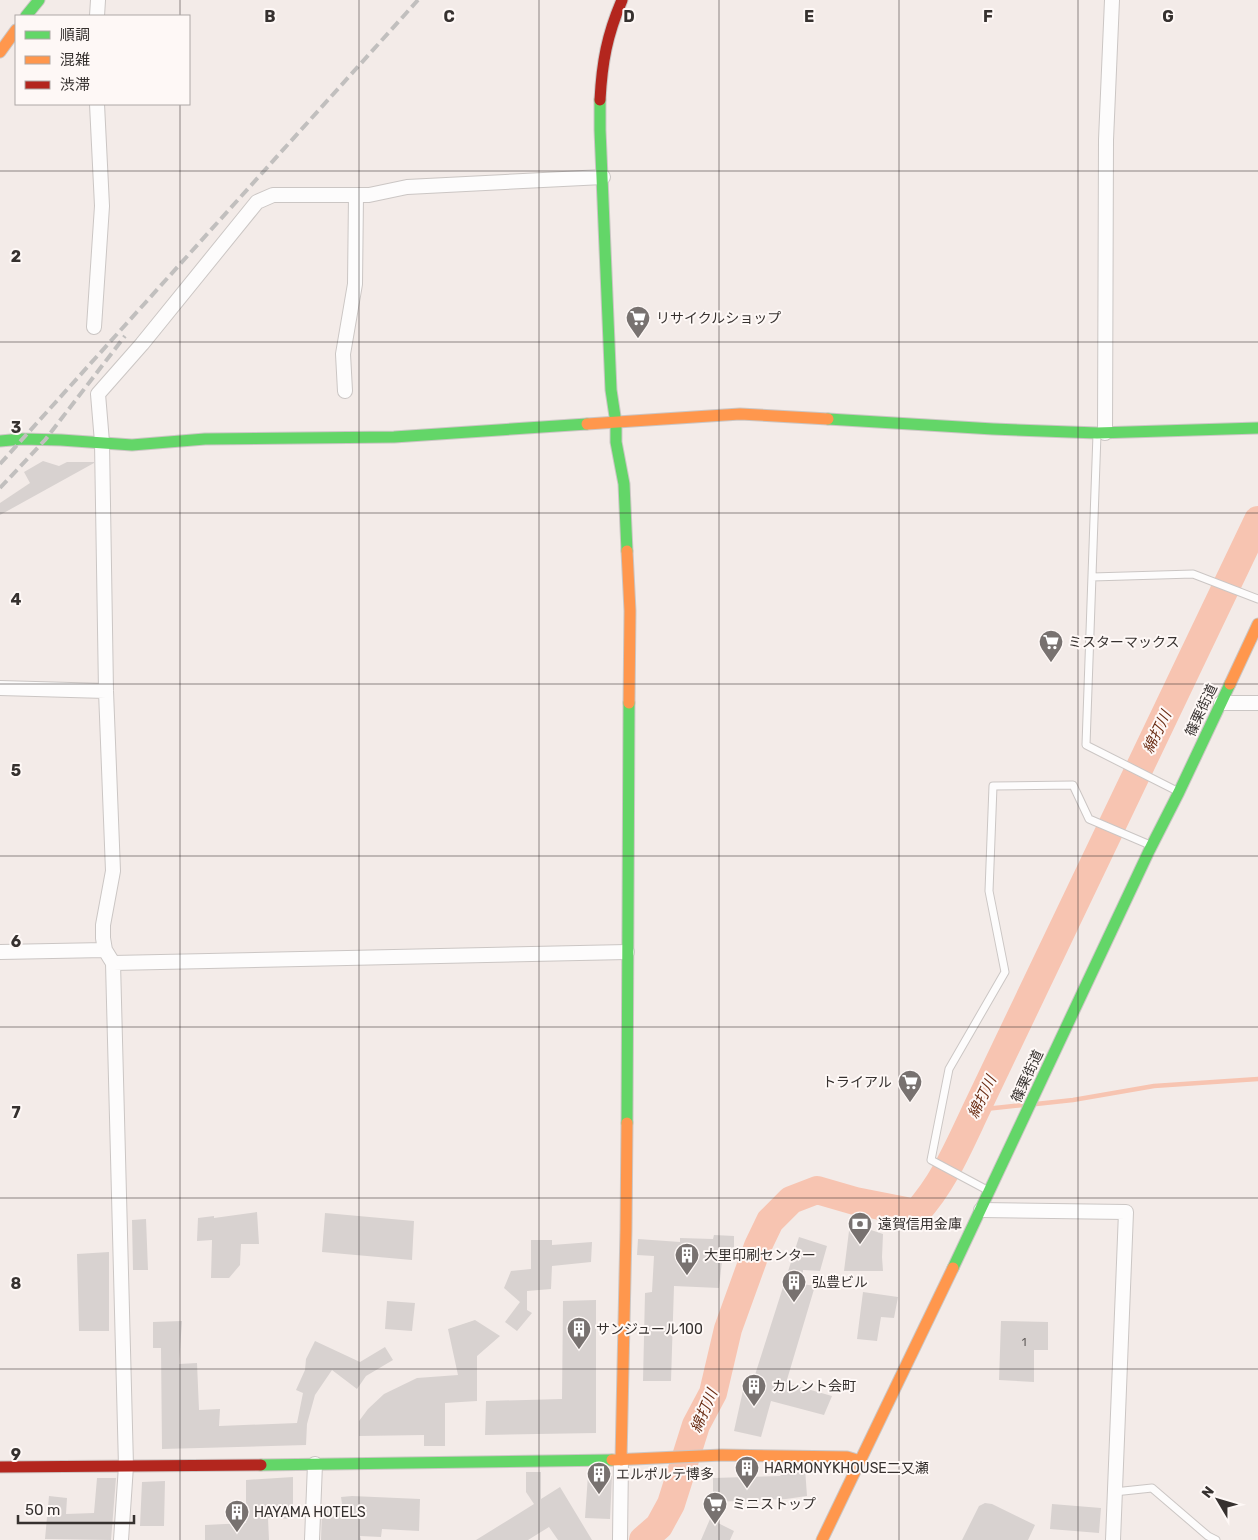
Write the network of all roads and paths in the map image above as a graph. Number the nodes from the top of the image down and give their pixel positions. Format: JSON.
{"nodes":[{"id":1,"x":39,"y":0,"type":"edge"},
{"id":2,"x":98,"y":0,"type":"edge"},
{"id":3,"x":622,"y":0,"type":"edge"},
{"id":4,"x":1112,"y":0,"type":"edge"},
{"id":5,"x":27,"y":15,"type":"edge"},
{"id":6,"x":97,"y":15,"type":"edge"},
{"id":7,"x":15,"y":31,"type":"edge"},
{"id":8,"x":0,"y":52,"type":"edge"},
{"id":9,"x":97,"y":105,"type":"edge"},
{"id":10,"x":603,"y":177,"type":"junction"},
{"id":11,"x":356,"y":195,"type":"junction"},
{"id":12,"x":94,"y":327,"type":"dead end"},
{"id":13,"x":345,"y":391,"type":"dead end"},
{"id":14,"x":616,"y":423,"type":"junction"},
{"id":15,"x":1258,"y":428,"type":"edge"},
{"id":16,"x":1101,"y":433,"type":"junction"},
{"id":17,"x":0,"y":441,"type":"edge"},
{"id":18,"x":102,"y":442,"type":"junction"},
{"id":19,"x":1092,"y":577,"type":"junction"},
{"id":20,"x":1258,"y":599,"type":"edge"},
{"id":21,"x":1258,"y":624,"type":"edge"},
{"id":22,"x":0,"y":688,"type":"edge"},
{"id":23,"x":106,"y":691,"type":"junction"},
{"id":24,"x":1221,"y":703,"type":"junction"},
{"id":25,"x":1258,"y":703,"type":"edge"},
{"id":26,"x":1179,"y":792,"type":"junction"},
{"id":27,"x":1152,"y":846,"type":"junction"},
{"id":28,"x":105,"y":950,"type":"junction"},
{"id":29,"x":0,"y":952,"type":"edge"},
{"id":30,"x":627,"y":952,"type":"junction"},
{"id":31,"x":113,"y":963,"type":"junction"},
{"id":32,"x":990,"y":1191,"type":"junction"},
{"id":33,"x":981,"y":1210,"type":"junction"},
{"id":34,"x":620,"y":1460,"type":"junction"},
{"id":35,"x":860,"y":1461,"type":"junction"},
{"id":36,"x":315,"y":1464,"type":"junction"},
{"id":37,"x":126,"y":1466,"type":"junction"},
{"id":38,"x":0,"y":1467,"type":"edge"},
{"id":39,"x":1114,"y":1492,"type":"junction"},
{"id":40,"x":617,"y":1538,"type":"edge"},
{"id":41,"x":121,"y":1540,"type":"edge"},
{"id":42,"x":312,"y":1540,"type":"edge"},
{"id":43,"x":822,"y":1540,"type":"edge"},
{"id":44,"x":1113,"y":1540,"type":"edge"},
{"id":45,"x":1216,"y":1540,"type":"edge"}],
"edges":[{"from":1,"to":5,"type":"street"},
{"from":2,"to":6,"type":"street"},
{"from":3,"to":10,"type":"street"},
{"from":4,"to":16,"type":"street"},
{"from":7,"to":8,"type":"street"},
{"from":9,"to":12,"type":"street"},
{"from":10,"to":11,"type":"street"},
{"from":10,"to":14,"type":"street"},
{"from":11,"to":13,"type":"street"},
{"from":11,"to":18,"type":"street"},
{"from":14,"to":16,"type":"street"},
{"from":14,"to":18,"type":"street"},
{"from":14,"to":30,"type":"street"},
{"from":15,"to":16,"type":"street"},
{"from":16,"to":19,"type":"lane"},
{"from":17,"to":18,"type":"street"},
{"from":18,"to":23,"type":"street"},
{"from":19,"to":20,"type":"lane"},
{"from":19,"to":26,"type":"lane"},
{"from":21,"to":24,"type":"street","name":"篠栗街道"},
{"from":22,"to":23,"type":"street"},
{"from":23,"to":28,"type":"street"},
{"from":24,"to":25,"type":"street"},
{"from":24,"to":26,"type":"street","name":"篠栗街道"},
{"from":26,"to":27,"type":"street","name":"篠栗街道"},
{"from":27,"to":32,"type":"street","name":"篠栗街道"},
{"from":27,"to":32,"type":"lane"},
{"from":28,"to":29,"type":"street"},
{"from":28,"to":31,"type":"street"},
{"from":30,"to":31,"type":"street"},
{"from":30,"to":34,"type":"street"},
{"from":31,"to":37,"type":"street"},
{"from":32,"to":33,"type":"street","name":"篠栗街道"},
{"from":33,"to":35,"type":"street","name":"篠栗街道"},
{"from":33,"to":39,"type":"street"},
{"from":34,"to":35,"type":"street"},
{"from":34,"to":36,"type":"street"},
{"from":34,"to":40,"type":"street"},
{"from":35,"to":43,"type":"street","name":"篠栗街道"},
{"from":36,"to":37,"type":"street"},
{"from":36,"to":42,"type":"street"},
{"from":37,"to":38,"type":"street"},
{"from":37,"to":41,"type":"street"},
{"from":39,"to":44,"type":"street"},
{"from":39,"to":45,"type":"lane"}]}
